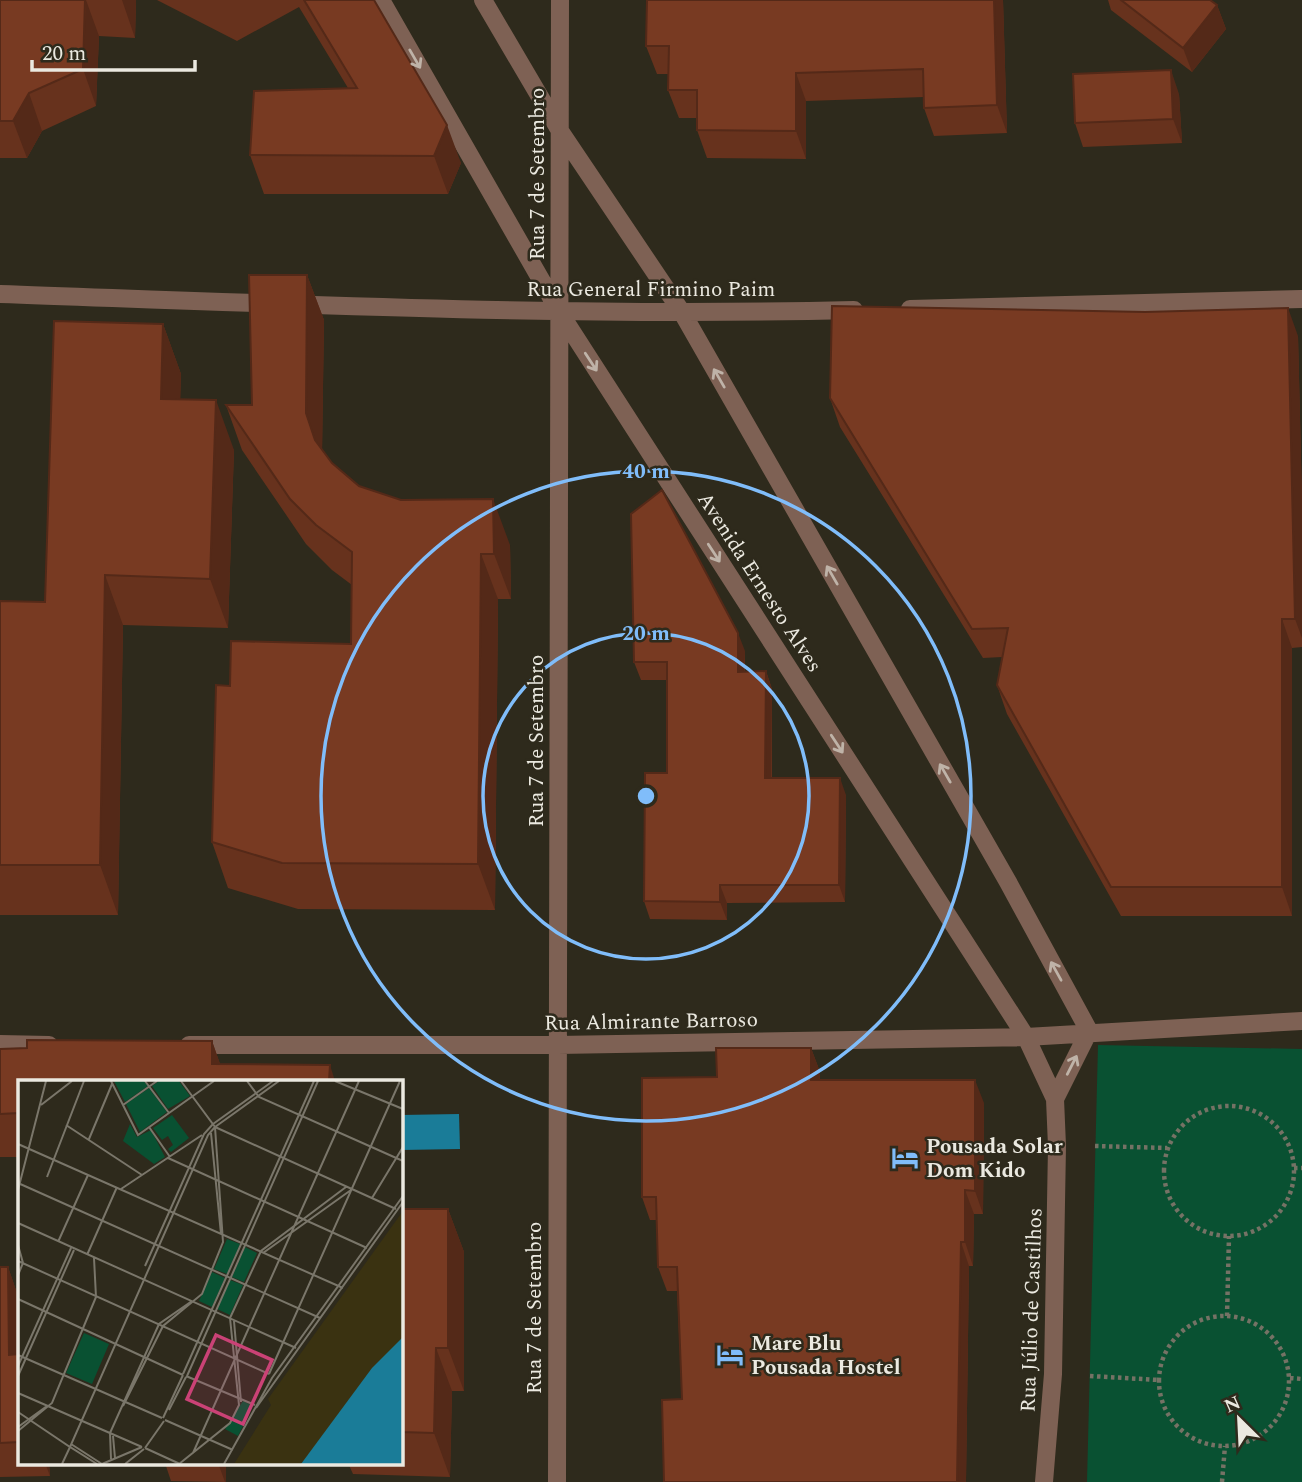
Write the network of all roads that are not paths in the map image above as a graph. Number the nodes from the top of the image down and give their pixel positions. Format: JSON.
{"nodes":[{"id":1,"x":381,"y":0,"type":"edge"},
{"id":2,"x":482,"y":0,"type":"edge"},
{"id":3,"x":560,"y":0,"type":"edge"},
{"id":4,"x":560,"y":131,"type":"junction"},
{"id":5,"x":0,"y":294,"type":"edge"},
{"id":6,"x":1302,"y":299,"type":"edge"},
{"id":7,"x":559,"y":313,"type":"junction"},
{"id":8,"x":683,"y":314,"type":"junction"},
{"id":9,"x":1302,"y":1021,"type":"edge"},
{"id":10,"x":1089,"y":1031,"type":"junction"},
{"id":11,"x":1026,"y":1037,"type":"junction"},
{"id":12,"x":0,"y":1044,"type":"edge"},
{"id":13,"x":70,"y":1045,"type":"edge"},
{"id":14,"x":167,"y":1045,"type":"edge"},
{"id":15,"x":558,"y":1045,"type":"junction"},
{"id":16,"x":1055,"y":1098,"type":"junction"},
{"id":17,"x":557,"y":1482,"type":"edge"},
{"id":18,"x":1044,"y":1482,"type":"edge"}],
"edges":[{"from":1,"to":7,"type":"street","name":"Avenida Ernesto Alves","one_way":true},
{"from":2,"to":4,"type":"street"},
{"from":3,"to":4,"type":"street","name":"Rua 7 de Setembro"},
{"from":4,"to":7,"type":"street","name":"Rua 7 de Setembro"},
{"from":4,"to":8,"type":"street"},
{"from":5,"to":7,"type":"street","name":"Rua General Firmino Paim"},
{"from":6,"to":8,"type":"street","name":"Rua General Firmino Paim"},
{"from":7,"to":8,"type":"street","name":"Rua General Firmino Paim"},
{"from":7,"to":11,"type":"street","name":"Avenida Ernesto Alves","one_way":true},
{"from":7,"to":15,"type":"street","name":"Rua 7 de Setembro"},
{"from":10,"to":8,"type":"street","one_way":true},
{"from":9,"to":10,"type":"street","name":"Rua Almirante Barroso"},
{"from":10,"to":11,"type":"street","name":"Rua Almirante Barroso"},
{"from":16,"to":10,"type":"street","name":"Rua Júlio de Castilhos","one_way":true},
{"from":11,"to":15,"type":"street","name":"Rua Almirante Barroso"},
{"from":11,"to":16,"type":"street","name":"Rua Júlio de Castilhos"},
{"from":12,"to":13,"type":"street"},
{"from":14,"to":15,"type":"street","name":"Rua Almirante Barroso"},
{"from":15,"to":17,"type":"street","name":"Rua 7 de Setembro"},
{"from":16,"to":18,"type":"street","name":"Rua Júlio de Castilhos"}]}
